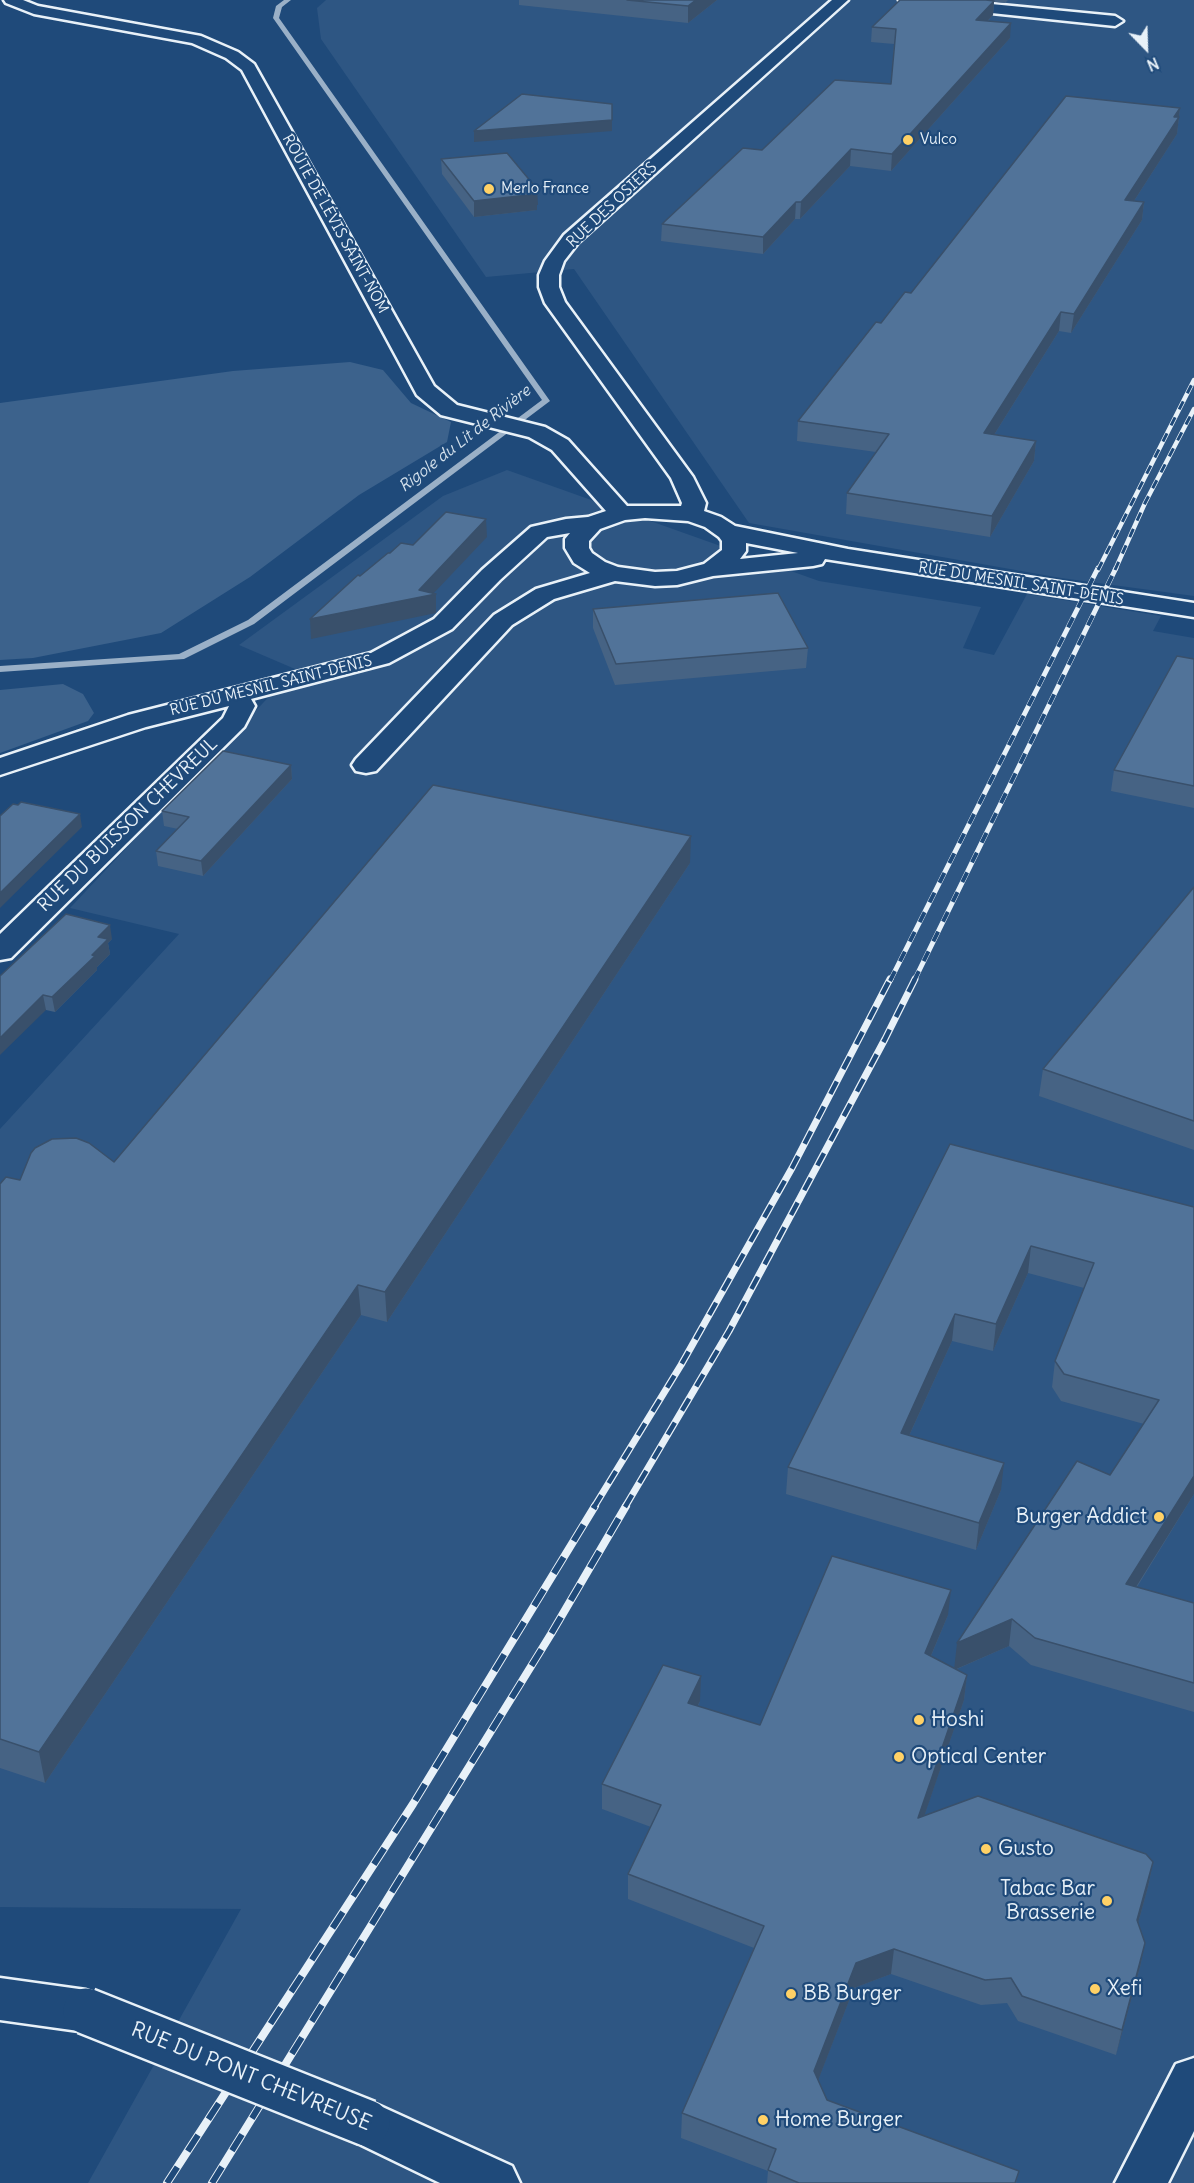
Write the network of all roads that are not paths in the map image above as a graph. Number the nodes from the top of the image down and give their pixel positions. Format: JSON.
{"nodes":[{"id":1,"x":11,"y":0,"type":"edge"},
{"id":2,"x":841,"y":0,"type":"edge"},
{"id":3,"x":906,"y":0,"type":"edge"},
{"id":4,"x":1114,"y":21,"type":"dead end"},
{"id":5,"x":621,"y":513,"type":"junction"},
{"id":6,"x":691,"y":514,"type":"junction"},
{"id":7,"x":592,"y":524,"type":"junction"},
{"id":8,"x":728,"y":531,"type":"junction"},
{"id":9,"x":577,"y":548,"type":"junction"},
{"id":10,"x":514,"y":554,"type":"junction"},
{"id":11,"x":848,"y":556,"type":"junction"},
{"id":12,"x":713,"y":569,"type":"junction"},
{"id":13,"x":614,"y":574,"type":"junction"},
{"id":14,"x":1188,"y":610,"type":"edge"},
{"id":15,"x":235,"y":694,"type":"junction"},
{"id":16,"x":366,"y":765,"type":"dead end"},
{"id":17,"x":0,"y":767,"type":"edge"},
{"id":18,"x":0,"y":951,"type":"edge"},
{"id":19,"x":0,"y":1999,"type":"edge"},
{"id":20,"x":1194,"y":2080,"type":"edge"},
{"id":21,"x":494,"y":2183,"type":"edge"},
{"id":22,"x":1141,"y":2183,"type":"edge"}],
"edges":[{"from":1,"to":5,"type":"street","name":"ROUTE DE LÉVIS SAINT-NOM"},
{"from":2,"to":6,"type":"street","name":"RUE DES OSIERS"},
{"from":3,"to":4,"type":"street"},
{"from":5,"to":6,"type":"street","name":"RUE DU MESNIL SAINT-DENIS"},
{"from":5,"to":7,"type":"street","name":"RUE DU MESNIL SAINT-DENIS"},
{"from":6,"to":8,"type":"street","name":"RUE DU MESNIL SAINT-DENIS"},
{"from":7,"to":9,"type":"street"},
{"from":7,"to":10,"type":"street","name":"RUE DU MESNIL SAINT-DENIS"},
{"from":8,"to":11,"type":"street","name":"RUE DU MESNIL SAINT-DENIS"},
{"from":8,"to":12,"type":"street"},
{"from":9,"to":10,"type":"street"},
{"from":9,"to":13,"type":"street"},
{"from":10,"to":15,"type":"street","name":"RUE DU MESNIL SAINT-DENIS"},
{"from":11,"to":12,"type":"street"},
{"from":11,"to":14,"type":"street","name":"RUE DU MESNIL SAINT-DENIS"},
{"from":12,"to":13,"type":"street"},
{"from":13,"to":16,"type":"street"},
{"from":15,"to":17,"type":"street","name":"RUE DU MESNIL SAINT-DENIS"},
{"from":15,"to":18,"type":"street","name":"RUE DU BUISSON CHEVREUL"},
{"from":19,"to":21,"type":"street","name":"RUE DU PONT CHEVREUSE","bridge":true},
{"from":20,"to":22,"type":"street"}]}
